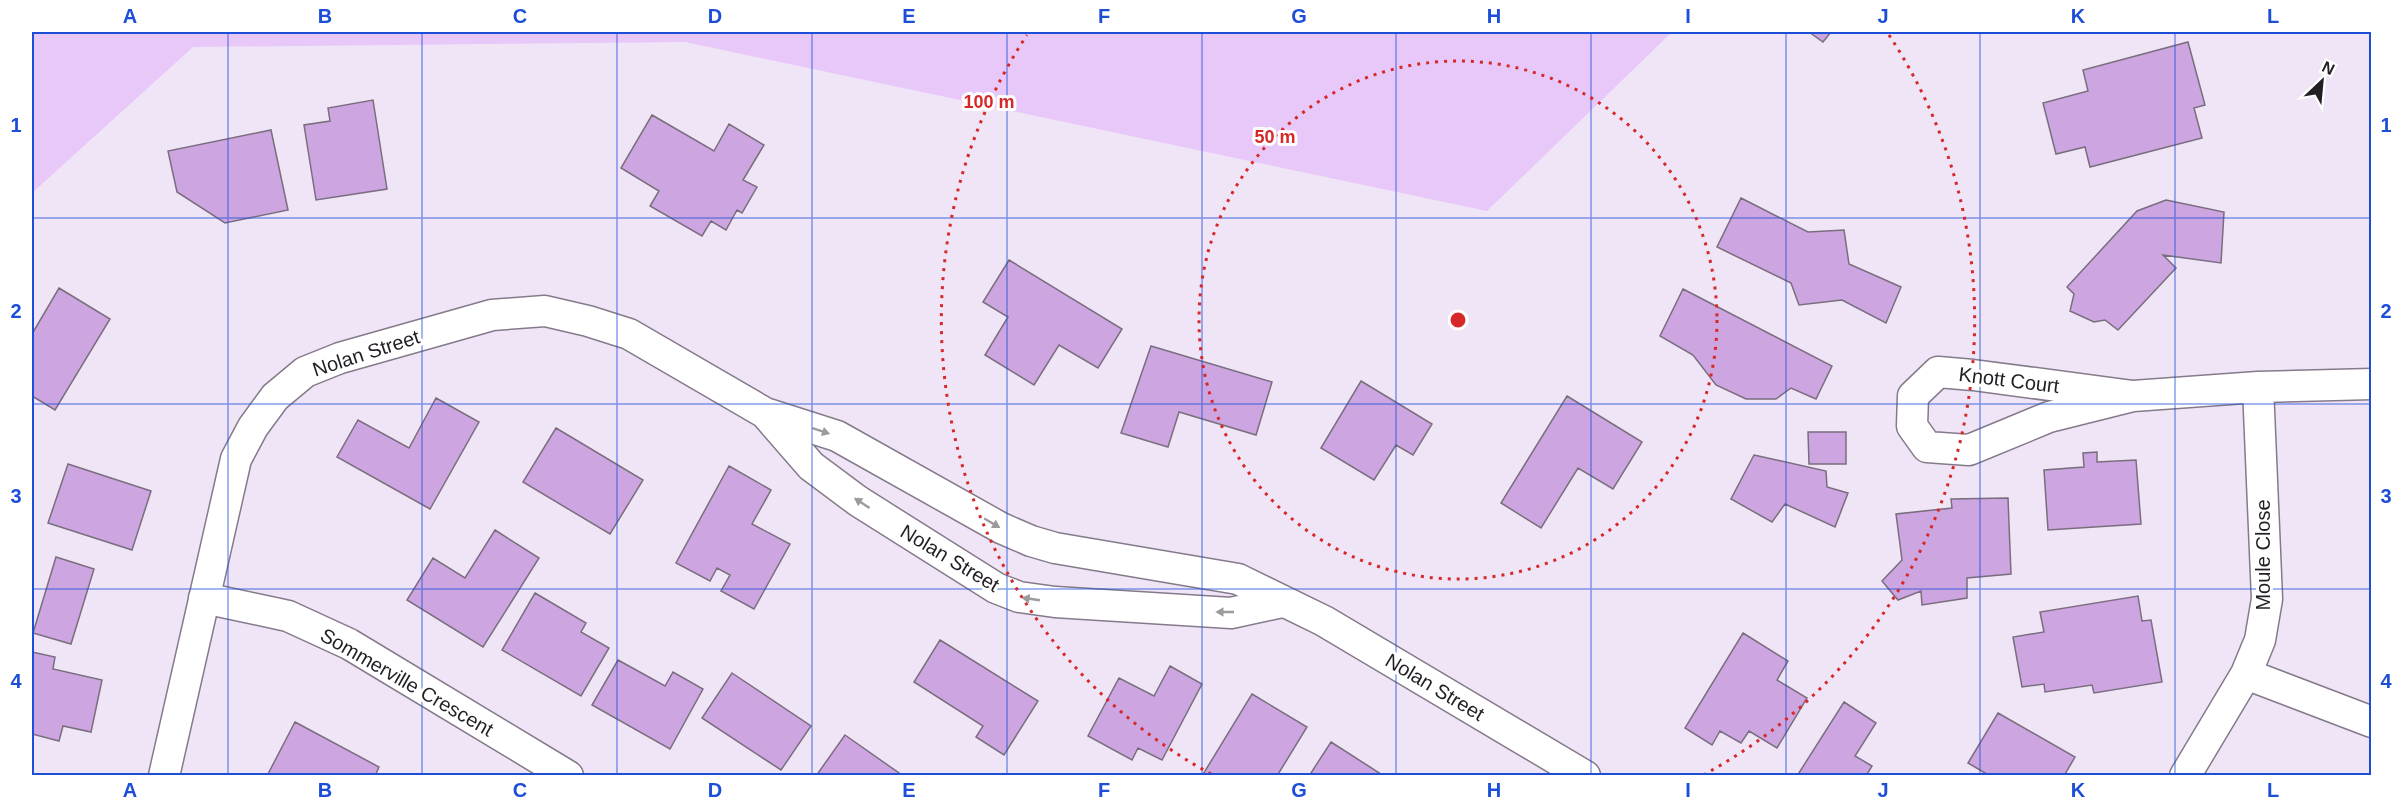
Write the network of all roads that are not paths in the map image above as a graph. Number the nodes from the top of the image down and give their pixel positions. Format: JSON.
{"nodes":[{"id":1,"x":2372,"y":384,"type":"edge"},
{"id":2,"x":2258,"y":387,"type":"junction"},
{"id":3,"x":2133,"y":396,"type":"junction"},
{"id":4,"x":765,"y":413,"type":"junction"},
{"id":5,"x":204,"y":598,"type":"junction"},
{"id":6,"x":1282,"y":602,"type":"junction"},
{"id":7,"x":2246,"y":674,"type":"junction"},
{"id":8,"x":2372,"y":722,"type":"edge"},
{"id":9,"x":164,"y":776,"type":"edge"},
{"id":10,"x":568,"y":776,"type":"edge"},
{"id":11,"x":1585,"y":776,"type":"edge"},
{"id":12,"x":2185,"y":776,"type":"edge"}],
"edges":[{"from":1,"to":2,"type":"street","name":"Knott Court"},
{"from":2,"to":3,"type":"street","name":"Knott Court"},
{"from":2,"to":7,"type":"street","name":"Moule Close"},
{"from":3,"to":3,"type":"street","name":"Knott Court"},
{"from":4,"to":5,"type":"street","name":"Nolan Street"},
{"from":4,"to":6,"type":"street","name":"Nolan Street","one_way":true},
{"from":6,"to":4,"type":"street","name":"Nolan Street","one_way":true},
{"from":5,"to":9,"type":"street","name":"Nolan Street"},
{"from":5,"to":10,"type":"street","name":"Sommerville Crescent"},
{"from":6,"to":11,"type":"street","name":"Nolan Street"},
{"from":7,"to":8,"type":"street"},
{"from":7,"to":12,"type":"street","name":"Moule Close"}]}
